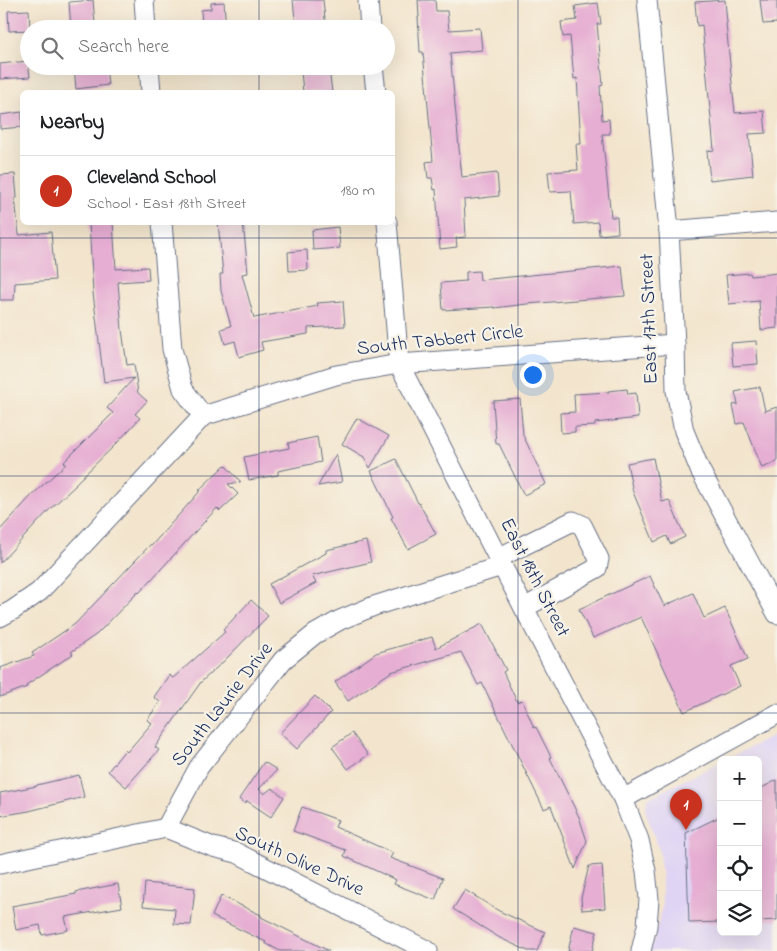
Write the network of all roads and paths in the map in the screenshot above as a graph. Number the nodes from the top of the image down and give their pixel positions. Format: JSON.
{"nodes":[{"id":1,"x":144,"y":0,"type":"edge"},
{"id":2,"x":368,"y":0,"type":"edge"},
{"id":3,"x":647,"y":0,"type":"edge"},
{"id":4,"x":145,"y":20,"type":"edge"},
{"id":5,"x":369,"y":20,"type":"edge"},
{"id":6,"x":150,"y":75,"type":"edge"},
{"id":7,"x":374,"y":75,"type":"edge"},
{"id":8,"x":152,"y":90,"type":"edge"},
{"id":9,"x":376,"y":90,"type":"edge"},
{"id":10,"x":777,"y":222,"type":"edge"},
{"id":11,"x":162,"y":225,"type":"edge"},
{"id":12,"x":387,"y":225,"type":"edge"},
{"id":13,"x":669,"y":231,"type":"junction"},
{"id":14,"x":675,"y":344,"type":"junction"},
{"id":15,"x":399,"y":364,"type":"junction"},
{"id":16,"x":203,"y":416,"type":"junction"},
{"id":17,"x":500,"y":562,"type":"junction"},
{"id":18,"x":524,"y":608,"type":"junction"},
{"id":19,"x":777,"y":614,"type":"edge"},
{"id":20,"x":0,"y":617,"type":"edge"},
{"id":21,"x":777,"y":714,"type":"edge"},
{"id":22,"x":623,"y":800,"type":"junction"},
{"id":23,"x":166,"y":828,"type":"junction"},
{"id":24,"x":0,"y":864,"type":"edge"},
{"id":25,"x":428,"y":951,"type":"edge"},
{"id":26,"x":641,"y":951,"type":"edge"}],
"edges":[{"from":1,"to":4,"type":"street"},
{"from":2,"to":5,"type":"street"},
{"from":3,"to":13,"type":"street","name":"East 17th Street"},
{"from":6,"to":8,"type":"street"},
{"from":7,"to":9,"type":"street"},
{"from":10,"to":13,"type":"street"},
{"from":11,"to":16,"type":"street"},
{"from":12,"to":15,"type":"street","name":"East 18th Street"},
{"from":13,"to":14,"type":"street","name":"East 17th Street"},
{"from":14,"to":15,"type":"street","name":"South Tabbert Circle"},
{"from":14,"to":19,"type":"street","name":"East 17th Street"},
{"from":15,"to":16,"type":"street","name":"South Tabbert Circle"},
{"from":15,"to":17,"type":"street","name":"East 18th Street"},
{"from":16,"to":20,"type":"street","name":"South Tabbert Circle"},
{"from":17,"to":18,"type":"street","name":"East 18th Street"},
{"from":17,"to":18,"type":"street","name":"South Laurie Drive"},
{"from":17,"to":23,"type":"street","name":"South Laurie Drive"},
{"from":18,"to":22,"type":"street","name":"East 18th Street"},
{"from":21,"to":22,"type":"street"},
{"from":22,"to":26,"type":"street","name":"East 18th Street"},
{"from":23,"to":24,"type":"street"},
{"from":23,"to":25,"type":"street","name":"South Olive Drive"}]}
